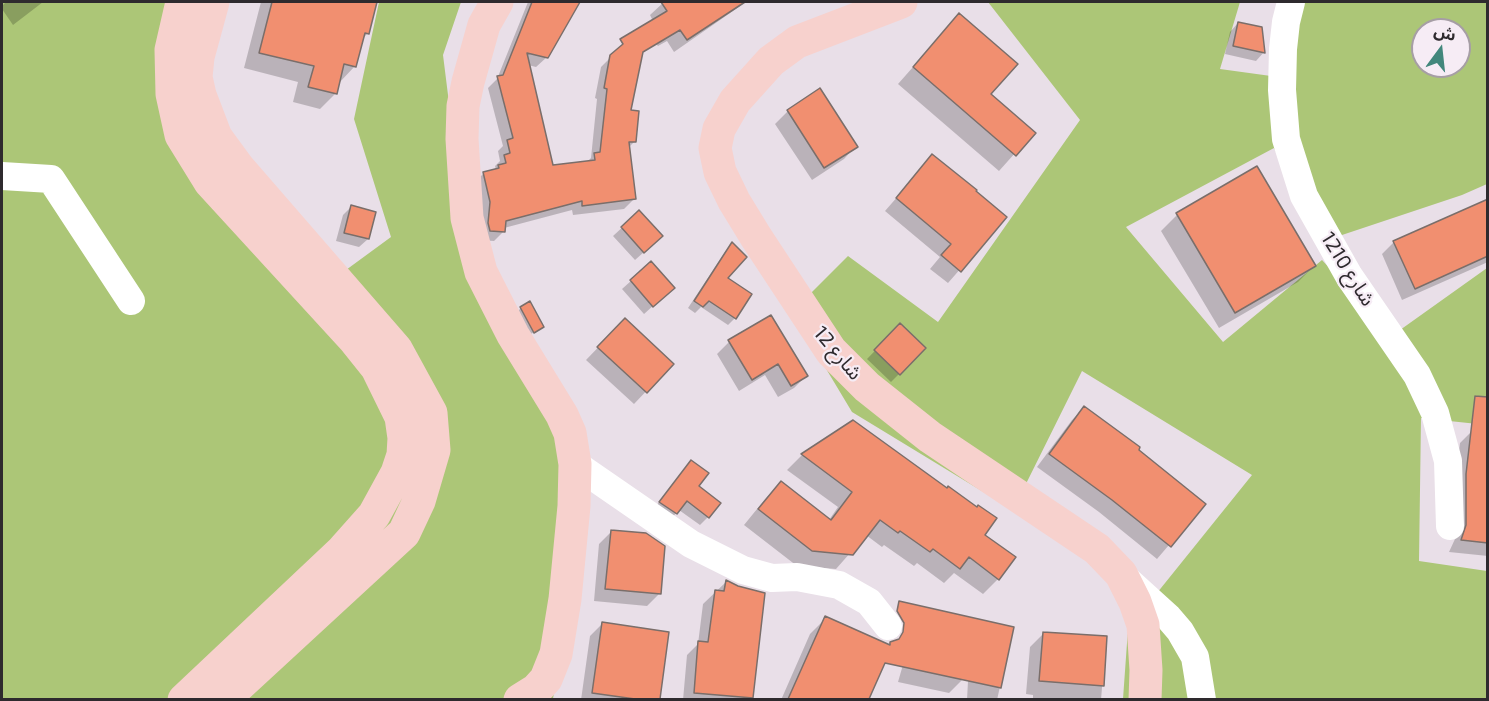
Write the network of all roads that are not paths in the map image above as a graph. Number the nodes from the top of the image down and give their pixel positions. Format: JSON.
{"nodes":[{"id":1,"x":182,"y":2,"type":"edge"},
{"id":2,"x":213,"y":2,"type":"edge"},
{"id":3,"x":496,"y":2,"type":"edge"},
{"id":4,"x":901,"y":2,"type":"edge"},
{"id":5,"x":1291,"y":2,"type":"edge"},
{"id":6,"x":2,"y":176,"type":"edge"},
{"id":7,"x":131,"y":301,"type":"dead end"},
{"id":8,"x":575,"y":464,"type":"junction"},
{"id":9,"x":1450,"y":526,"type":"dead end"},
{"id":10,"x":1121,"y":574,"type":"junction"},
{"id":11,"x":888,"y":626,"type":"dead end"},
{"id":12,"x":184,"y":699,"type":"edge"},
{"id":13,"x":223,"y":699,"type":"edge"},
{"id":14,"x":520,"y":699,"type":"edge"},
{"id":15,"x":1145,"y":699,"type":"edge"},
{"id":16,"x":1202,"y":699,"type":"edge"}],
"edges":[{"from":1,"to":12,"type":"main road"},
{"from":2,"to":13,"type":"main road"},
{"from":3,"to":8,"type":"main road"},
{"from":4,"to":10,"type":"main road","name":"شارع 12"},
{"from":5,"to":9,"type":"street","name":"شارع 1210"},
{"from":6,"to":7,"type":"street"},
{"from":8,"to":11,"type":"street"},
{"from":8,"to":14,"type":"main road"},
{"from":10,"to":15,"type":"main road","name":"شارع 12"},
{"from":10,"to":16,"type":"street"}]}
